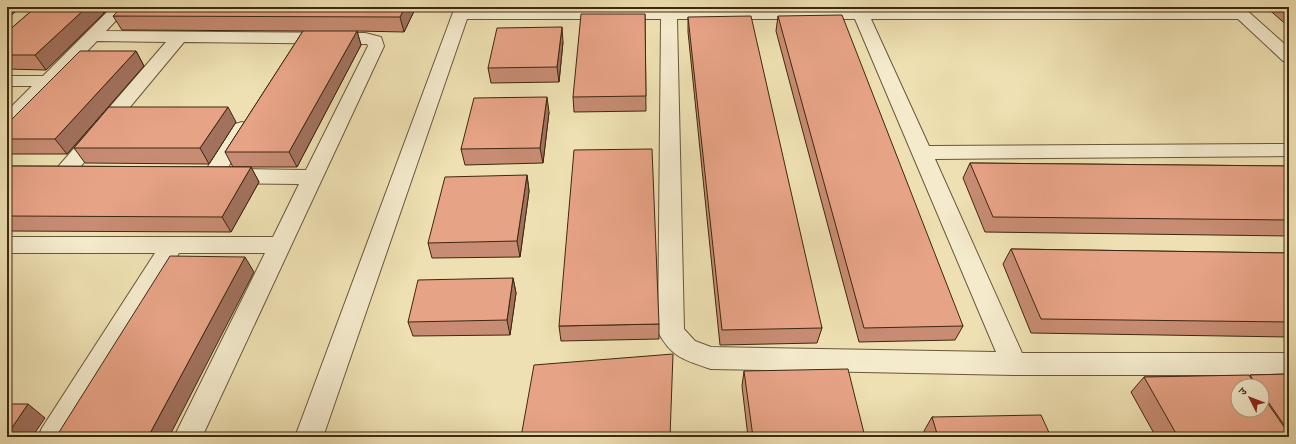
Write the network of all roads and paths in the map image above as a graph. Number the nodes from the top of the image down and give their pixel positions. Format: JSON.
{"nodes":[{"id":1,"x":121,"y":7,"type":"edge"},
{"id":2,"x":462,"y":10,"type":"edge"},
{"id":3,"x":669,"y":10,"type":"edge"},
{"id":4,"x":1238,"y":11,"type":"edge"},
{"id":5,"x":861,"y":14,"type":"junction"},
{"id":6,"x":92,"y":36,"type":"junction"},
{"id":7,"x":179,"y":37,"type":"junction"},
{"id":8,"x":299,"y":37,"type":"junction"},
{"id":9,"x":287,"y":57,"type":"edge"},
{"id":10,"x":1289,"y":57,"type":"edge"},
{"id":11,"x":7,"y":81,"type":"edge"},
{"id":12,"x":48,"y":81,"type":"junction"},
{"id":13,"x":113,"y":115,"type":"junction"},
{"id":14,"x":136,"y":115,"type":"edge"},
{"id":15,"x":227,"y":115,"type":"edge"},
{"id":16,"x":7,"y":122,"type":"edge"},
{"id":17,"x":1289,"y":150,"type":"edge"},
{"id":18,"x":922,"y":154,"type":"junction"},
{"id":19,"x":42,"y":173,"type":"edge"},
{"id":20,"x":64,"y":173,"type":"junction"},
{"id":21,"x":87,"y":174,"type":"edge"},
{"id":22,"x":314,"y":177,"type":"junction"},
{"id":23,"x":7,"y":245,"type":"edge"},
{"id":24,"x":172,"y":245,"type":"junction"},
{"id":25,"x":281,"y":245,"type":"junction"},
{"id":26,"x":1014,"y":364,"type":"junction"},
{"id":27,"x":1289,"y":364,"type":"edge"},
{"id":28,"x":52,"y":437,"type":"edge"},
{"id":29,"x":188,"y":437,"type":"edge"},
{"id":30,"x":309,"y":437,"type":"edge"}],
"edges":[{"from":1,"to":6,"type":"street"},
{"from":2,"to":3,"type":"street"},
{"from":2,"to":30,"type":"street"},
{"from":3,"to":5,"type":"street"},
{"from":3,"to":26,"type":"street"},
{"from":4,"to":5,"type":"street"},
{"from":4,"to":10,"type":"street"},
{"from":5,"to":18,"type":"street"},
{"from":6,"to":7,"type":"street"},
{"from":6,"to":12,"type":"street"},
{"from":7,"to":8,"type":"street"},
{"from":7,"to":13,"type":"street"},
{"from":8,"to":9,"type":"street"},
{"from":8,"to":22,"type":"street"},
{"from":11,"to":12,"type":"street"},
{"from":12,"to":16,"type":"street"},
{"from":13,"to":14,"type":"street"},
{"from":13,"to":20,"type":"street"},
{"from":15,"to":22,"type":"street"},
{"from":17,"to":18,"type":"street"},
{"from":18,"to":26,"type":"street"},
{"from":19,"to":20,"type":"street"},
{"from":20,"to":21,"type":"street"},
{"from":22,"to":25,"type":"street"},
{"from":23,"to":24,"type":"street"},
{"from":24,"to":25,"type":"street"},
{"from":24,"to":28,"type":"street"},
{"from":25,"to":29,"type":"street"},
{"from":26,"to":27,"type":"street"}]}
